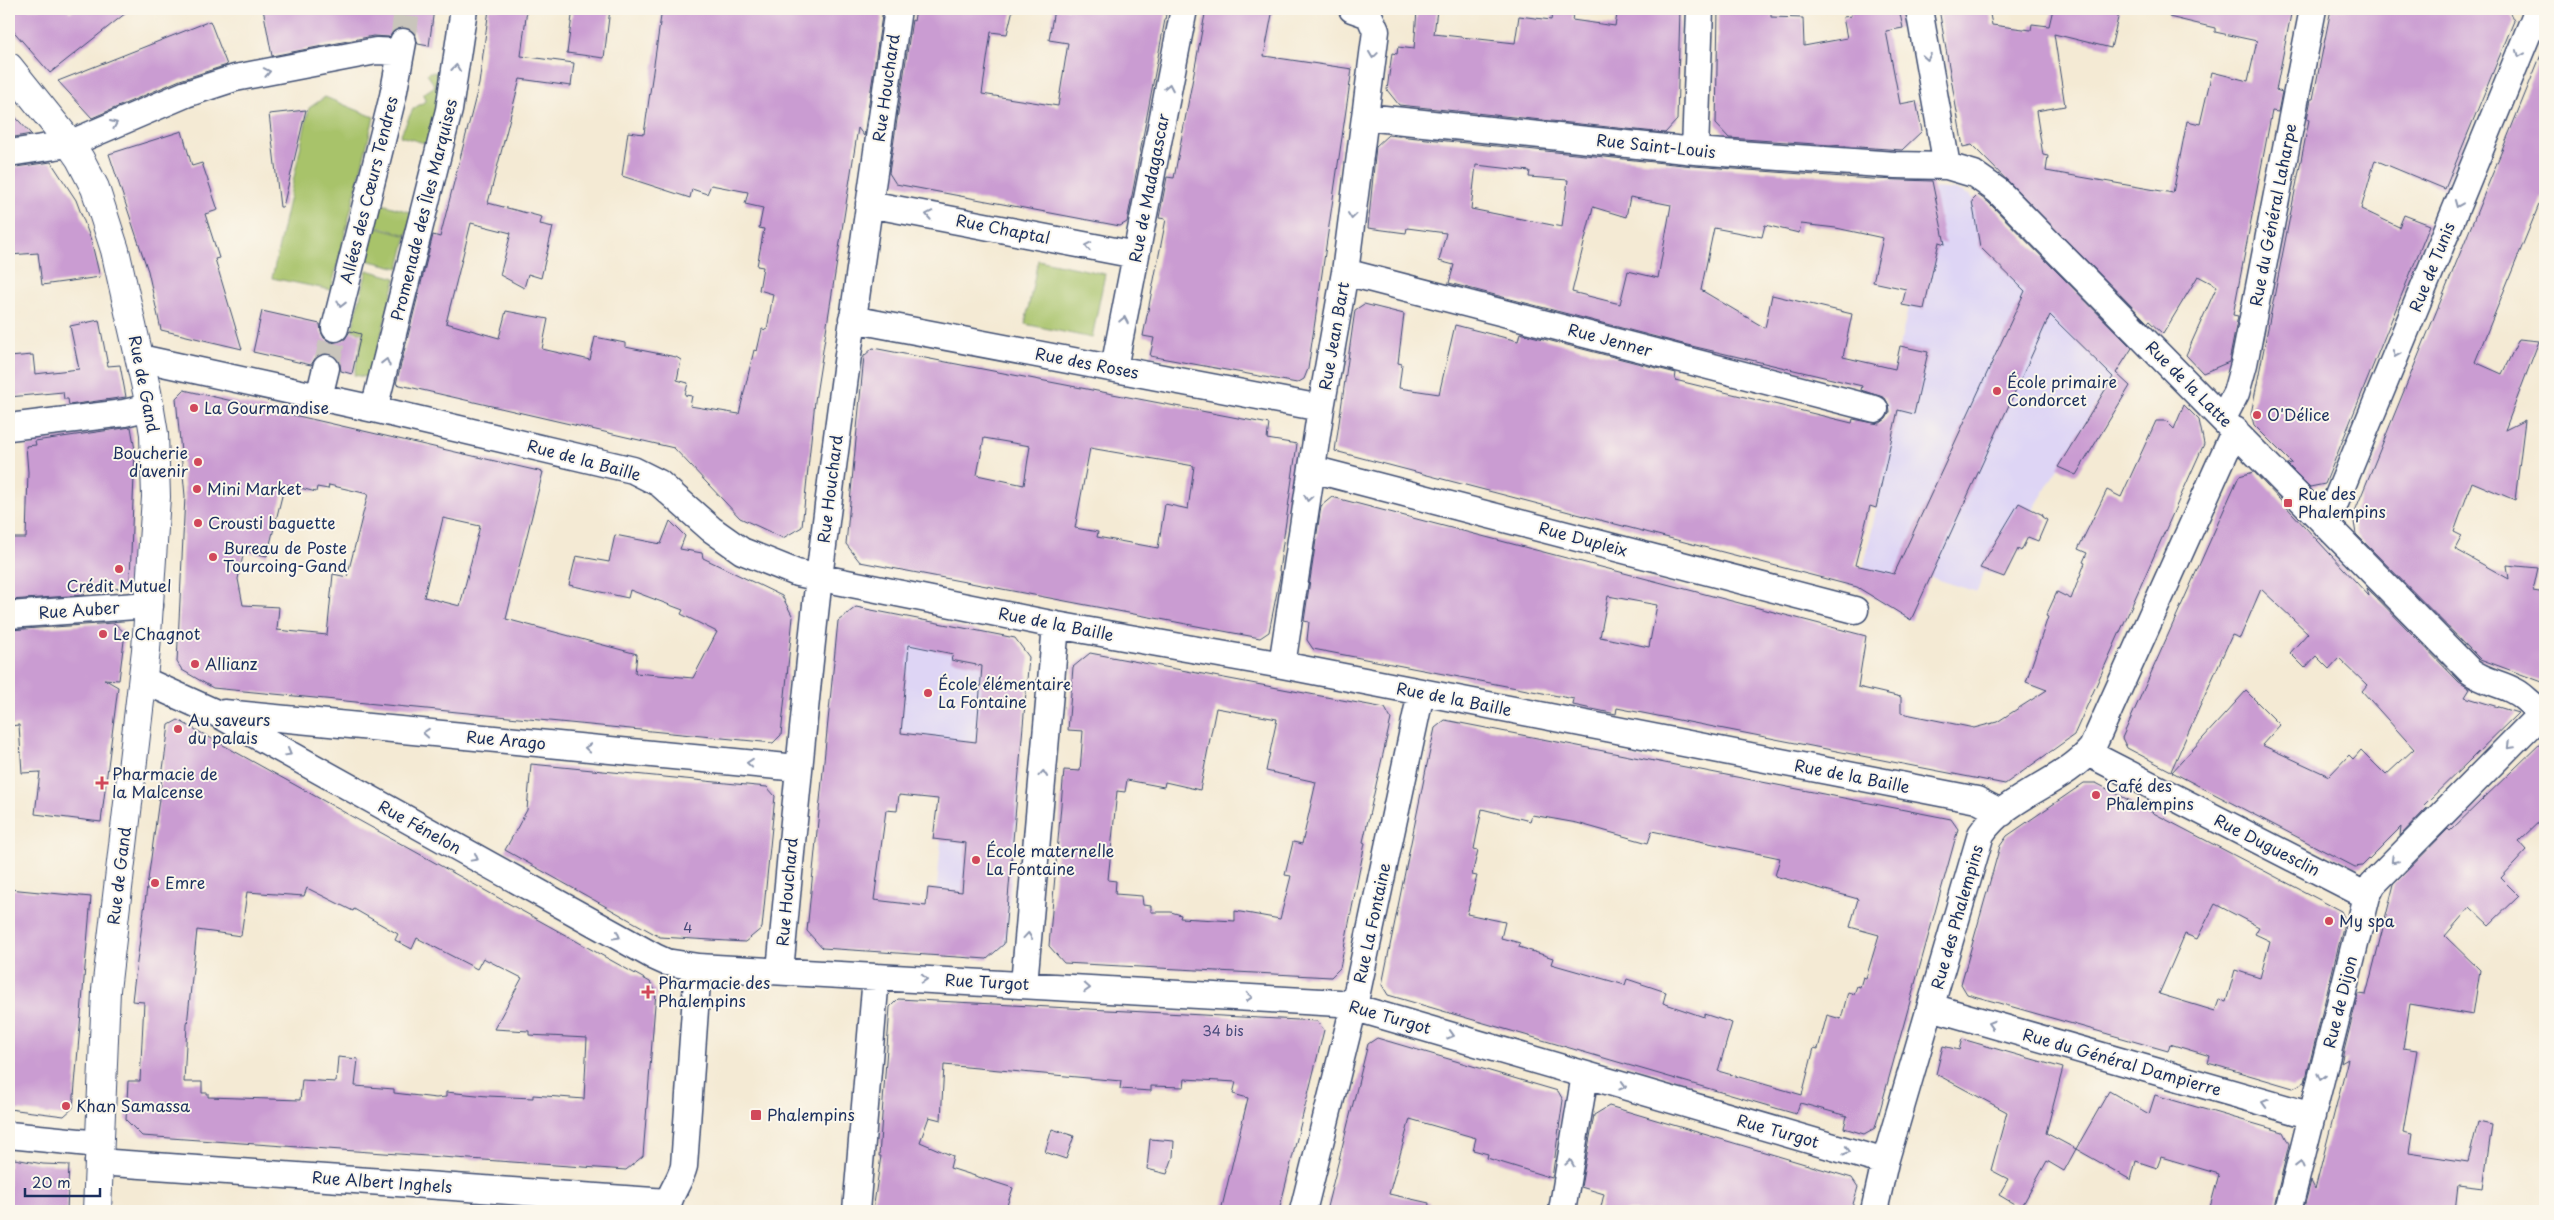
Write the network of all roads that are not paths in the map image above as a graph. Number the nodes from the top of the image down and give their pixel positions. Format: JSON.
{"nodes":[{"id":1,"x":464,"y":9,"type":"edge"},
{"id":2,"x":898,"y":9,"type":"edge"},
{"id":3,"x":1184,"y":9,"type":"edge"},
{"id":4,"x":1700,"y":9,"type":"edge"},
{"id":5,"x":1918,"y":9,"type":"edge"},
{"id":6,"x":2313,"y":9,"type":"edge"},
{"id":7,"x":2538,"y":9,"type":"edge"},
{"id":8,"x":1358,"y":10,"type":"edge"},
{"id":9,"x":9,"y":67,"type":"edge"},
{"id":10,"x":1365,"y":117,"type":"junction"},
{"id":11,"x":69,"y":144,"type":"junction"},
{"id":12,"x":1695,"y":151,"type":"junction"},
{"id":13,"x":9,"y":153,"type":"edge"},
{"id":14,"x":1947,"y":166,"type":"junction"},
{"id":15,"x":869,"y":204,"type":"junction"},
{"id":16,"x":1136,"y":255,"type":"junction"},
{"id":17,"x":1345,"y":272,"type":"junction"},
{"id":18,"x":852,"y":319,"type":"junction"},
{"id":19,"x":335,"y":328,"type":"tunnel mouth"},
{"id":20,"x":140,"y":358,"type":"junction"},
{"id":21,"x":326,"y":368,"type":"tunnel mouth"},
{"id":22,"x":1114,"y":368,"type":"junction"},
{"id":23,"x":319,"y":397,"type":"junction"},
{"id":24,"x":150,"y":407,"type":"junction"},
{"id":25,"x":1321,"y":408,"type":"junction"},
{"id":26,"x":374,"y":409,"type":"junction"},
{"id":27,"x":1875,"y":409,"type":"dead end"},
{"id":28,"x":2229,"y":424,"type":"junction"},
{"id":29,"x":9,"y":427,"type":"edge"},
{"id":30,"x":1312,"y":469,"type":"junction"},
{"id":31,"x":2326,"y":525,"type":"junction"},
{"id":32,"x":819,"y":578,"type":"junction"},
{"id":33,"x":150,"y":605,"type":"junction"},
{"id":34,"x":1855,"y":610,"type":"dead end"},
{"id":35,"x":9,"y":614,"type":"edge"},
{"id":36,"x":1056,"y":625,"type":"junction"},
{"id":37,"x":1282,"y":665,"type":"junction"},
{"id":38,"x":143,"y":680,"type":"junction"},
{"id":39,"x":1421,"y":692,"type":"junction"},
{"id":40,"x":2545,"y":711,"type":"edge"},
{"id":41,"x":214,"y":712,"type":"junction"},
{"id":42,"x":2088,"y":753,"type":"junction"},
{"id":43,"x":798,"y":768,"type":"junction"},
{"id":44,"x":2002,"y":813,"type":"junction"},
{"id":45,"x":2367,"y":896,"type":"junction"},
{"id":46,"x":698,"y":966,"type":"junction"},
{"id":47,"x":780,"y":971,"type":"junction"},
{"id":48,"x":876,"y":976,"type":"junction"},
{"id":49,"x":1024,"y":984,"type":"junction"},
{"id":50,"x":1354,"y":1006,"type":"junction"},
{"id":51,"x":1931,"y":1007,"type":"junction"},
{"id":52,"x":1585,"y":1075,"type":"junction"},
{"id":53,"x":2312,"y":1116,"type":"junction"},
{"id":54,"x":9,"y":1135,"type":"edge"},
{"id":55,"x":98,"y":1153,"type":"junction"},
{"id":56,"x":1886,"y":1162,"type":"junction"},
{"id":57,"x":667,"y":1207,"type":"edge"},
{"id":58,"x":97,"y":1211,"type":"edge"},
{"id":59,"x":856,"y":1211,"type":"edge"},
{"id":60,"x":1303,"y":1211,"type":"edge"},
{"id":61,"x":1562,"y":1211,"type":"edge"},
{"id":62,"x":1874,"y":1211,"type":"edge"},
{"id":63,"x":2288,"y":1211,"type":"edge"}],
"edges":[{"from":26,"to":1,"type":"street","name":"Promenade des Îles Marquises","one_way":true},
{"from":2,"to":15,"type":"street","name":"Rue Houchard"},
{"from":16,"to":3,"type":"street","name":"Rue de Madagascar","one_way":true},
{"from":4,"to":12,"type":"street"},
{"from":5,"to":14,"type":"street","one_way":true},
{"from":6,"to":28,"type":"street","name":"Rue du Général Laharpe"},
{"from":7,"to":31,"type":"street","name":"Rue de Tunis","one_way":true},
{"from":8,"to":10,"type":"street","name":"Rue Jean Bart","one_way":true},
{"from":9,"to":11,"type":"main road","name":"Rue de Gand"},
{"from":10,"to":12,"type":"street","name":"Rue Saint-Louis"},
{"from":10,"to":17,"type":"street","name":"Rue Jean Bart","one_way":true},
{"from":11,"to":13,"type":"street","name":"Allées des Cœurs Tendres"},
{"from":11,"to":19,"type":"street","name":"Allées des Cœurs Tendres","one_way":true},
{"from":11,"to":20,"type":"main road","name":"Rue de Gand"},
{"from":12,"to":14,"type":"street","name":"Rue Saint-Louis"},
{"from":14,"to":28,"type":"street","name":"Rue de la Latte"},
{"from":16,"to":15,"type":"street","name":"Rue Chaptal","one_way":true},
{"from":15,"to":18,"type":"street","name":"Rue Houchard"},
{"from":22,"to":16,"type":"street","name":"Rue de Madagascar","one_way":true},
{"from":17,"to":25,"type":"street","name":"Rue Jean Bart"},
{"from":17,"to":27,"type":"street","name":"Rue Jenner"},
{"from":18,"to":22,"type":"street","name":"Rue des Roses"},
{"from":18,"to":32,"type":"street","name":"Rue Houchard"},
{"from":20,"to":23,"type":"street","name":"Rue de la Baille"},
{"from":20,"to":24,"type":"main road","name":"Rue de Gand"},
{"from":21,"to":23,"type":"street"},
{"from":22,"to":25,"type":"street","name":"Rue des Roses"},
{"from":23,"to":26,"type":"street","name":"Rue de la Baille"},
{"from":24,"to":29,"type":"street"},
{"from":24,"to":33,"type":"main road","name":"Rue de Gand"},
{"from":25,"to":30,"type":"street","name":"Rue Jean Bart"},
{"from":26,"to":32,"type":"street","name":"Rue de la Baille"},
{"from":28,"to":31,"type":"street","name":"Rue de la Latte"},
{"from":28,"to":42,"type":"street","name":"Rue des Phalempins"},
{"from":30,"to":34,"type":"street","name":"Rue Dupleix"},
{"from":30,"to":37,"type":"street","name":"Rue Jean Bart","one_way":true},
{"from":31,"to":40,"type":"street","name":"Rue de la Latte"},
{"from":32,"to":36,"type":"street","name":"Rue de la Baille"},
{"from":32,"to":43,"type":"street","name":"Rue Houchard"},
{"from":33,"to":35,"type":"street","name":"Rue Auber"},
{"from":33,"to":38,"type":"main road","name":"Rue de Gand"},
{"from":36,"to":37,"type":"street","name":"Rue de la Baille"},
{"from":49,"to":36,"type":"street","one_way":true},
{"from":37,"to":39,"type":"street","name":"Rue de la Baille"},
{"from":38,"to":41,"type":"street","name":"Rue Fénelon"},
{"from":38,"to":55,"type":"main road","name":"Rue de Gand"},
{"from":39,"to":44,"type":"street","name":"Rue de la Baille"},
{"from":39,"to":50,"type":"street","name":"Rue La Fontaine"},
{"from":40,"to":45,"type":"street","name":"Rue de Dijon","one_way":true},
{"from":43,"to":41,"type":"street","name":"Rue Arago","one_way":true},
{"from":41,"to":46,"type":"street","name":"Rue Fénelon","one_way":true},
{"from":42,"to":44,"type":"street","name":"Rue des Phalempins"},
{"from":42,"to":45,"type":"street","name":"Rue Duguesclin"},
{"from":43,"to":47,"type":"street","name":"Rue Houchard"},
{"from":44,"to":51,"type":"street","name":"Rue des Phalempins"},
{"from":45,"to":53,"type":"street","name":"Rue de Dijon","one_way":true},
{"from":46,"to":47,"type":"street","name":"Rue Fénelon"},
{"from":46,"to":57,"type":"street"},
{"from":47,"to":48,"type":"street","name":"Rue Turgot"},
{"from":48,"to":49,"type":"street","name":"Rue Turgot","one_way":true},
{"from":48,"to":59,"type":"street"},
{"from":49,"to":50,"type":"street","name":"Rue Turgot","one_way":true},
{"from":50,"to":52,"type":"street","name":"Rue Turgot","one_way":true},
{"from":50,"to":60,"type":"street","name":"Rue La Fontaine"},
{"from":53,"to":51,"type":"street","name":"Rue du Général Dampierre","one_way":true},
{"from":51,"to":56,"type":"street","name":"Rue des Phalempins"},
{"from":52,"to":56,"type":"street","name":"Rue Turgot","one_way":true},
{"from":61,"to":52,"type":"street","one_way":true},
{"from":63,"to":53,"type":"street","name":"Rue de Dijon","one_way":true},
{"from":54,"to":55,"type":"street","name":"Rue Albert Inghels"},
{"from":55,"to":57,"type":"street","name":"Rue Albert Inghels"},
{"from":55,"to":58,"type":"main road","name":"Rue de Gand"},
{"from":56,"to":62,"type":"street","name":"Rue des Phalempins"}]}
